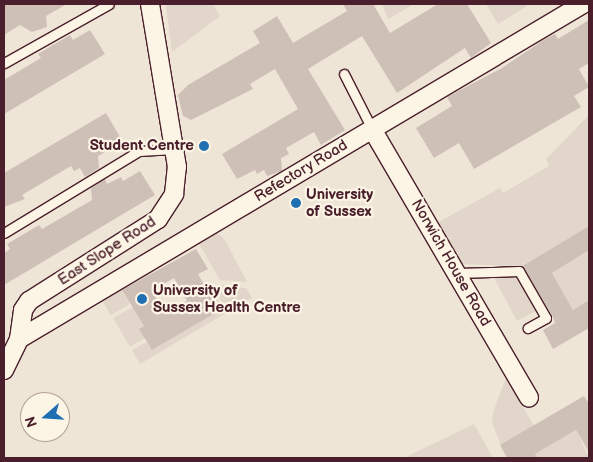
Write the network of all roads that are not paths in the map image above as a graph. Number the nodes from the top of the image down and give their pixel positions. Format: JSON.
{"nodes":[{"id":1,"x":109,"y":4,"type":"edge"},
{"id":2,"x":150,"y":4,"type":"edge"},
{"id":3,"x":582,"y":4,"type":"edge"},
{"id":4,"x":4,"y":63,"type":"edge"},
{"id":5,"x":344,"y":74,"type":"dead end"},
{"id":6,"x":372,"y":129,"type":"junction"},
{"id":7,"x":175,"y":149,"type":"junction"},
{"id":8,"x":4,"y":233,"type":"edge"},
{"id":9,"x":457,"y":273,"type":"junction"},
{"id":10,"x":528,"y":328,"type":"dead end"},
{"id":11,"x":19,"y":339,"type":"junction"},
{"id":12,"x":6,"y":353,"type":"edge"},
{"id":13,"x":4,"y":370,"type":"edge"},
{"id":14,"x":529,"y":398,"type":"dead end"}],
"edges":[{"from":1,"to":4,"type":"lane"},
{"from":2,"to":7,"type":"street","name":"East Slope Road"},
{"from":3,"to":6,"type":"street","name":"Refectory Road"},
{"from":5,"to":6,"type":"lane"},
{"from":6,"to":9,"type":"street","name":"Norwich House Road"},
{"from":6,"to":11,"type":"street","name":"Refectory Road"},
{"from":7,"to":8,"type":"lane"},
{"from":7,"to":11,"type":"street","name":"East Slope Road"},
{"from":9,"to":10,"type":"lane"},
{"from":9,"to":14,"type":"street","name":"Norwich House Road"},
{"from":11,"to":12,"type":"street"},
{"from":12,"to":13,"type":"street"}]}
